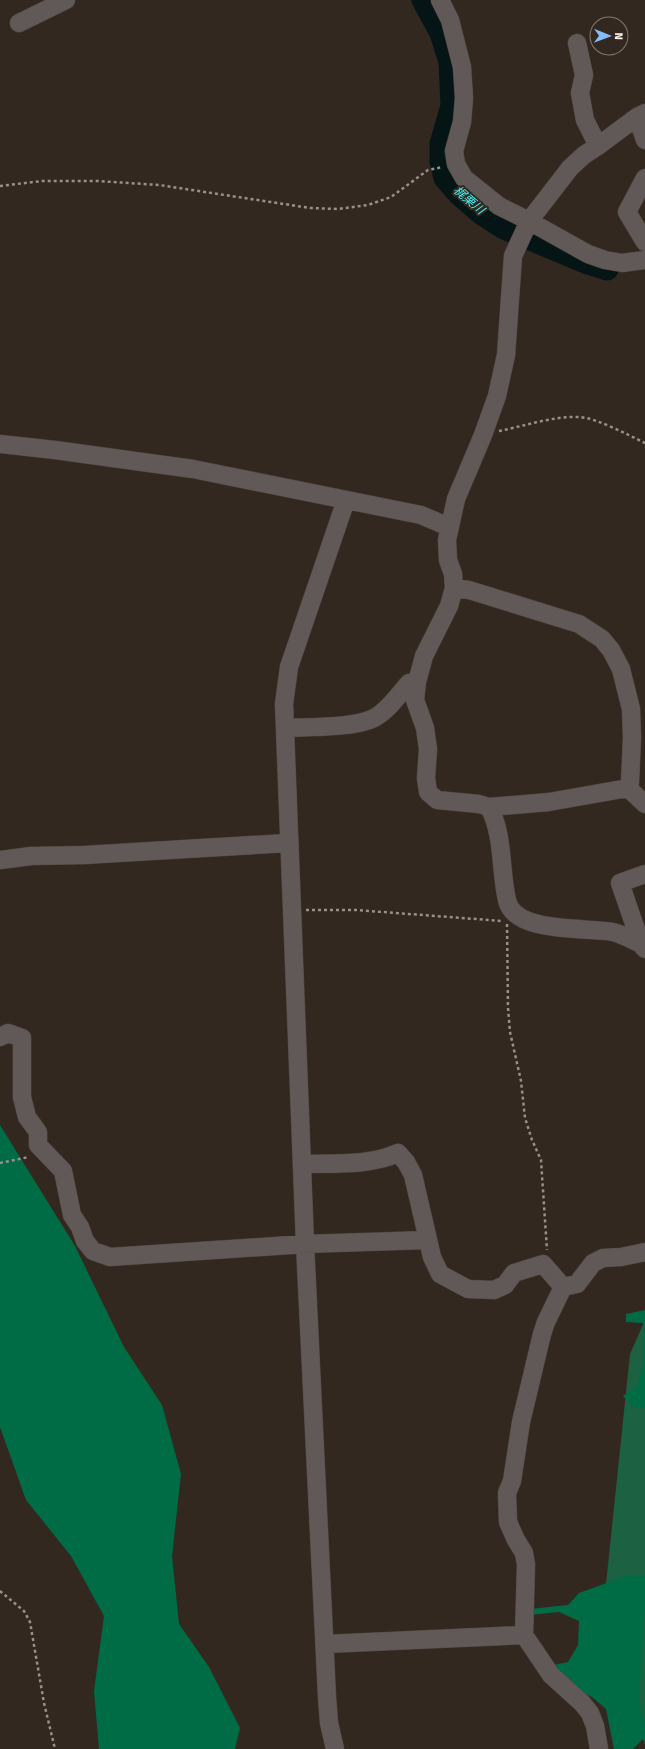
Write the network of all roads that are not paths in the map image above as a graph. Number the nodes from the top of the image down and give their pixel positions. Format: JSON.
{"nodes":[{"id":1,"x":66,"y":0,"type":"edge"},
{"id":2,"x":440,"y":0,"type":"edge"},
{"id":3,"x":19,"y":23,"type":"dead end"},
{"id":4,"x":577,"y":43,"type":"dead end"},
{"id":5,"x":641,"y":115,"type":"edge"},
{"id":6,"x":645,"y":140,"type":"edge"},
{"id":7,"x":598,"y":146,"type":"junction"},
{"id":8,"x":645,"y":178,"type":"edge"},
{"id":9,"x":528,"y":223,"type":"junction"},
{"id":10,"x":645,"y":242,"type":"edge"},
{"id":11,"x":645,"y":260,"type":"edge"},
{"id":12,"x":0,"y":444,"type":"edge"},
{"id":13,"x":346,"y":500,"type":"junction"},
{"id":14,"x":449,"y":527,"type":"junction"},
{"id":15,"x":454,"y":588,"type":"junction"},
{"id":16,"x":417,"y":682,"type":"junction"},
{"id":17,"x":285,"y":728,"type":"junction"},
{"id":18,"x":628,"y":788,"type":"junction"},
{"id":19,"x":645,"y":804,"type":"edge"},
{"id":20,"x":489,"y":807,"type":"junction"},
{"id":21,"x":288,"y":843,"type":"junction"},
{"id":22,"x":0,"y":860,"type":"edge"},
{"id":23,"x":645,"y":874,"type":"edge"},
{"id":24,"x":643,"y":946,"type":"edge"},
{"id":25,"x":0,"y":1037,"type":"edge"},
{"id":26,"x":302,"y":1164,"type":"junction"},
{"id":27,"x":428,"y":1240,"type":"junction"},
{"id":28,"x":305,"y":1244,"type":"junction"},
{"id":29,"x":645,"y":1252,"type":"edge"},
{"id":30,"x":563,"y":1287,"type":"junction"},
{"id":31,"x":524,"y":1634,"type":"junction"},
{"id":32,"x":325,"y":1644,"type":"junction"},
{"id":33,"x":334,"y":1749,"type":"edge"},
{"id":34,"x":599,"y":1749,"type":"edge"}],
"edges":[{"from":1,"to":3,"type":"street"},
{"from":2,"to":9,"type":"street"},
{"from":4,"to":7,"type":"street"},
{"from":5,"to":6,"type":"street"},
{"from":5,"to":7,"type":"street"},
{"from":7,"to":9,"type":"street"},
{"from":8,"to":10,"type":"street"},
{"from":9,"to":11,"type":"street"},
{"from":9,"to":14,"type":"street"},
{"from":12,"to":13,"type":"street"},
{"from":13,"to":14,"type":"street"},
{"from":13,"to":17,"type":"street"},
{"from":14,"to":15,"type":"street"},
{"from":15,"to":16,"type":"street"},
{"from":15,"to":18,"type":"street"},
{"from":16,"to":17,"type":"street"},
{"from":16,"to":20,"type":"street"},
{"from":17,"to":21,"type":"street"},
{"from":18,"to":19,"type":"street"},
{"from":18,"to":20,"type":"street"},
{"from":20,"to":24,"type":"street"},
{"from":21,"to":22,"type":"street"},
{"from":21,"to":26,"type":"street"},
{"from":23,"to":24,"type":"street"},
{"from":25,"to":28,"type":"street"},
{"from":26,"to":27,"type":"street"},
{"from":26,"to":28,"type":"street"},
{"from":27,"to":28,"type":"street"},
{"from":27,"to":30,"type":"street"},
{"from":28,"to":32,"type":"street"},
{"from":29,"to":30,"type":"street"},
{"from":30,"to":31,"type":"street"},
{"from":31,"to":32,"type":"street"},
{"from":31,"to":34,"type":"street"},
{"from":32,"to":33,"type":"street"}]}
